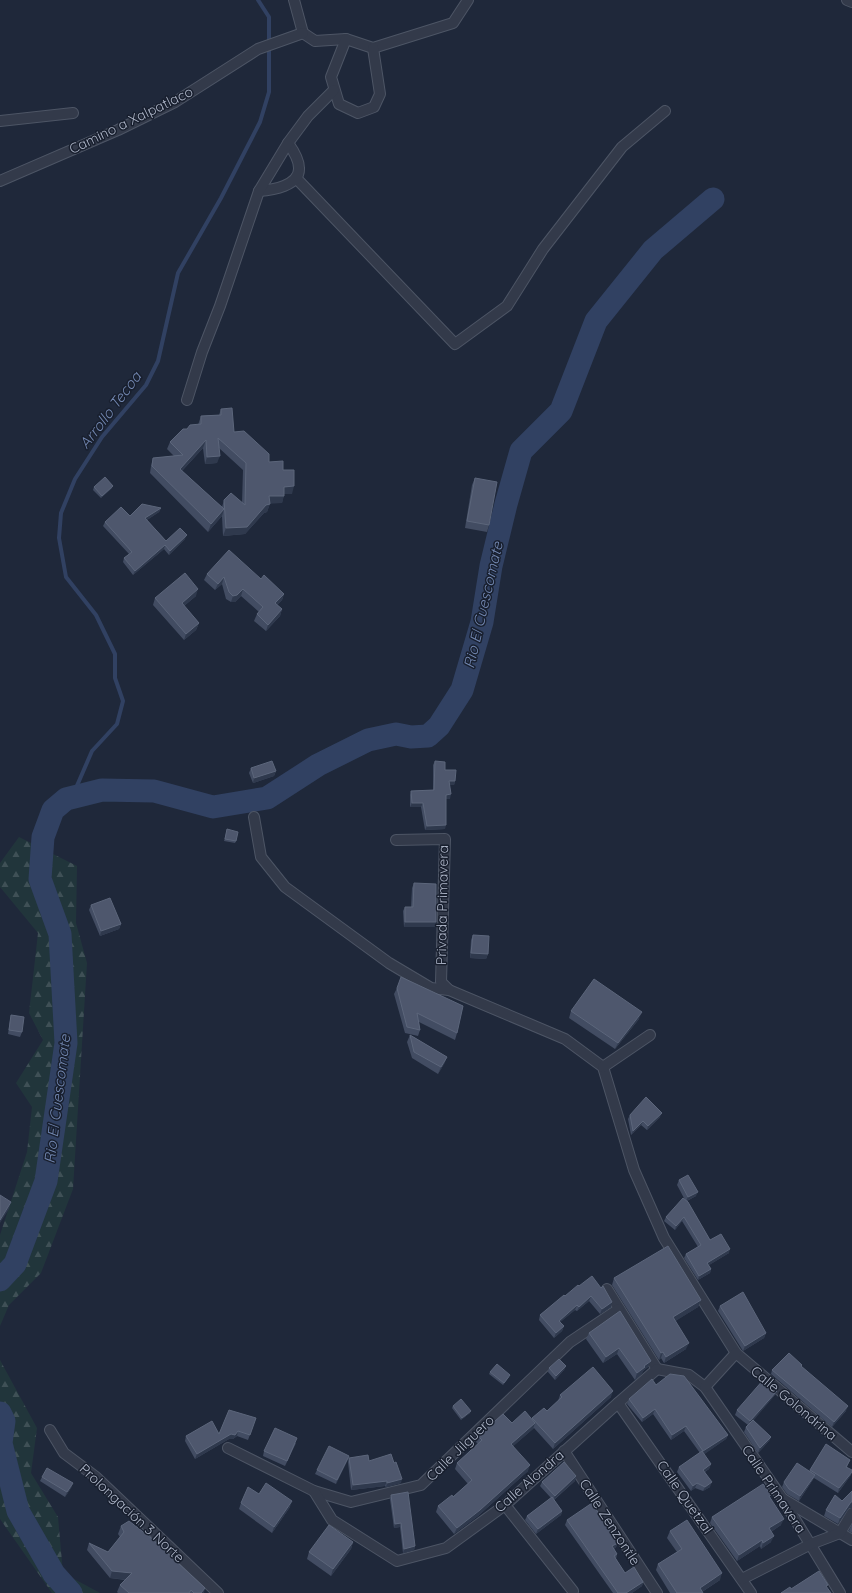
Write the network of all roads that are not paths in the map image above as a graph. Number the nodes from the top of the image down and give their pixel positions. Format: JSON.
{"nodes":[{"id":1,"x":294,"y":0,"type":"edge"},
{"id":2,"x":468,"y":0,"type":"edge"},
{"id":3,"x":847,"y":0,"type":"edge"},
{"id":4,"x":852,"y":2,"type":"edge"},
{"id":5,"x":303,"y":33,"type":"junction"},
{"id":6,"x":346,"y":39,"type":"junction"},
{"id":7,"x":373,"y":48,"type":"junction"},
{"id":8,"x":334,"y":90,"type":"junction"},
{"id":9,"x":665,"y":111,"type":"dead end"},
{"id":10,"x":73,"y":113,"type":"dead end"},
{"id":11,"x":0,"y":121,"type":"edge"},
{"id":12,"x":288,"y":143,"type":"junction"},
{"id":13,"x":296,"y":178,"type":"junction"},
{"id":14,"x":0,"y":181,"type":"edge"},
{"id":15,"x":259,"y":191,"type":"junction"},
{"id":16,"x":187,"y":400,"type":"dead end"},
{"id":17,"x":254,"y":817,"type":"dead end"},
{"id":18,"x":396,"y":840,"type":"dead end"},
{"id":19,"x":449,"y":990,"type":"junction"},
{"id":20,"x":650,"y":1035,"type":"dead end"},
{"id":21,"x":603,"y":1067,"type":"junction"},
{"id":22,"x":606,"y":1289,"type":"edge"},
{"id":23,"x":619,"y":1309,"type":"junction"},
{"id":24,"x":736,"y":1353,"type":"junction"},
{"id":25,"x":657,"y":1370,"type":"junction"},
{"id":26,"x":705,"y":1387,"type":"junction"},
{"id":27,"x":618,"y":1402,"type":"junction"},
{"id":28,"x":50,"y":1430,"type":"dead end"},
{"id":29,"x":228,"y":1448,"type":"dead end"},
{"id":30,"x":564,"y":1451,"type":"junction"},
{"id":31,"x":852,"y":1452,"type":"edge"},
{"id":32,"x":314,"y":1491,"type":"junction"},
{"id":33,"x":782,"y":1498,"type":"junction"},
{"id":34,"x":504,"y":1505,"type":"junction"},
{"id":35,"x":852,"y":1513,"type":"edge"},
{"id":36,"x":840,"y":1533,"type":"junction"},
{"id":37,"x":852,"y":1540,"type":"edge"},
{"id":38,"x":811,"y":1544,"type":"junction"},
{"id":39,"x":742,"y":1579,"type":"junction"},
{"id":40,"x":573,"y":1592,"type":"edge"},
{"id":41,"x":218,"y":1593,"type":"edge"},
{"id":42,"x":657,"y":1593,"type":"edge"},
{"id":43,"x":750,"y":1593,"type":"edge"},
{"id":44,"x":840,"y":1593,"type":"edge"}],
"edges":[{"from":1,"to":5,"type":"street"},
{"from":2,"to":7,"type":"street"},
{"from":3,"to":4,"type":"street"},
{"from":5,"to":6,"type":"street"},
{"from":5,"to":14,"type":"street","name":"Camino a Xalpatlaco"},
{"from":6,"to":7,"type":"street"},
{"from":6,"to":8,"type":"street"},
{"from":7,"to":8,"type":"street"},
{"from":8,"to":12,"type":"street"},
{"from":9,"to":13,"type":"street"},
{"from":10,"to":11,"type":"street"},
{"from":12,"to":13,"type":"street"},
{"from":12,"to":15,"type":"street"},
{"from":13,"to":15,"type":"street"},
{"from":15,"to":16,"type":"street"},
{"from":17,"to":19,"type":"street"},
{"from":18,"to":19,"type":"street","name":"Privada Primavera"},
{"from":19,"to":21,"type":"street"},
{"from":20,"to":21,"type":"street"},
{"from":21,"to":24,"type":"street","name":"Calle Golondrina"},
{"from":22,"to":23,"type":"street"},
{"from":23,"to":25,"type":"street"},
{"from":23,"to":32,"type":"street","name":"Calle Jilguero"},
{"from":24,"to":26,"type":"street"},
{"from":24,"to":31,"type":"street","name":"Calle Golondrina"},
{"from":25,"to":26,"type":"street"},
{"from":25,"to":27,"type":"street","name":"Calle Alondra"},
{"from":26,"to":33,"type":"street","name":"Calle Primavera"},
{"from":27,"to":30,"type":"street","name":"Calle Alondra"},
{"from":27,"to":39,"type":"street","name":"Calle Quetzal"},
{"from":28,"to":41,"type":"street","name":"Prolongación 3 Norte"},
{"from":29,"to":32,"type":"street","name":"Calle Jilguero"},
{"from":30,"to":34,"type":"street","name":"Calle Alondra"},
{"from":30,"to":42,"type":"street","name":"Calle Zenzontle"},
{"from":32,"to":34,"type":"street","name":"Calle Alondra"},
{"from":33,"to":36,"type":"street"},
{"from":33,"to":38,"type":"street","name":"Calle Primavera"},
{"from":34,"to":40,"type":"street"},
{"from":35,"to":36,"type":"street"},
{"from":36,"to":37,"type":"street"},
{"from":36,"to":38,"type":"street"},
{"from":38,"to":39,"type":"street"},
{"from":38,"to":44,"type":"street","name":"Calle Primavera"},
{"from":39,"to":43,"type":"street","name":"Calle Quetzal"}]}
